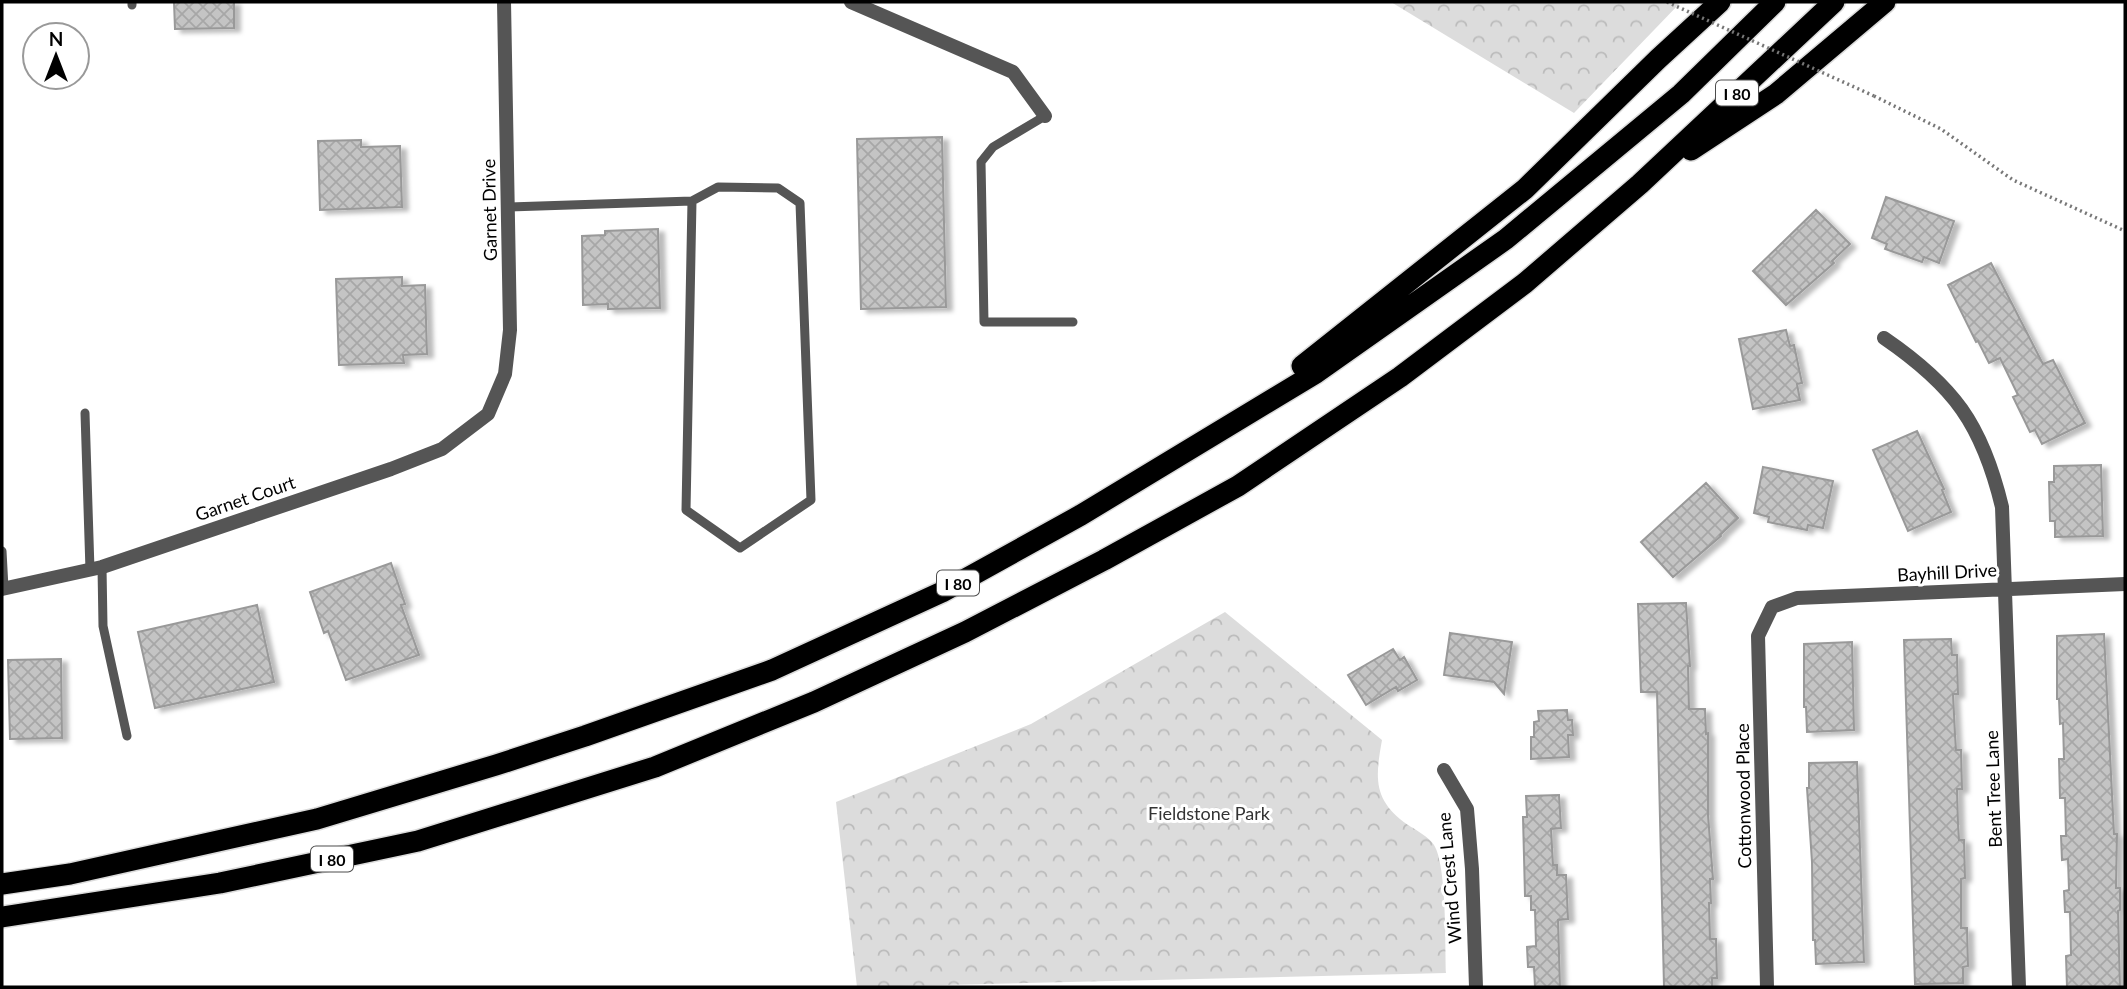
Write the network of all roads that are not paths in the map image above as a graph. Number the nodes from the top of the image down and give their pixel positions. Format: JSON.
{"nodes":[{"id":1,"x":504,"y":2,"type":"edge"},
{"id":2,"x":851,"y":2,"type":"edge"},
{"id":3,"x":1720,"y":2,"type":"edge"},
{"id":4,"x":1774,"y":2,"type":"edge"},
{"id":5,"x":1834,"y":2,"type":"edge"},
{"id":6,"x":1885,"y":2,"type":"edge"},
{"id":7,"x":1045,"y":116,"type":"joint"},
{"id":8,"x":1640,"y":184,"type":"junction"},
{"id":9,"x":692,"y":201,"type":"junction"},
{"id":10,"x":509,"y":207,"type":"junction"},
{"id":11,"x":1073,"y":322,"type":"dead end"},
{"id":12,"x":1884,"y":338,"type":"dead end"},
{"id":13,"x":85,"y":413,"type":"dead end"},
{"id":14,"x":488,"y":414,"type":"joint"},
{"id":15,"x":1221,"y":431,"type":"junction"},
{"id":16,"x":2,"y":551,"type":"edge"},
{"id":17,"x":96,"y":568,"type":"junction"},
{"id":18,"x":2125,"y":584,"type":"edge"},
{"id":19,"x":3,"y":588,"type":"edge"},
{"id":20,"x":2006,"y":589,"type":"junction"},
{"id":21,"x":1772,"y":607,"type":"joint"},
{"id":22,"x":127,"y":736,"type":"dead end"},
{"id":23,"x":1444,"y":770,"type":"dead end"},
{"id":24,"x":2,"y":884,"type":"edge"},
{"id":25,"x":2,"y":917,"type":"edge"},
{"id":26,"x":1476,"y":987,"type":"edge"},
{"id":27,"x":1767,"y":987,"type":"edge"},
{"id":28,"x":2019,"y":987,"type":"edge"}],
"edges":[{"from":1,"to":10,"type":"street","name":"Garnet Drive"},
{"from":2,"to":7,"type":"street"},
{"from":3,"to":15,"type":"highway"},
{"from":4,"to":15,"type":"highway","number":"I 80"},
{"from":5,"to":8,"type":"highway","number":"I 80"},
{"from":6,"to":8,"type":"highway"},
{"from":7,"to":11,"type":"lane"},
{"from":8,"to":25,"type":"highway","number":"I 80"},
{"from":9,"to":9,"type":"lane"},
{"from":9,"to":10,"type":"lane"},
{"from":10,"to":14,"type":"street","name":"Garnet Drive"},
{"from":12,"to":20,"type":"street","name":"Bent Tree Lane"},
{"from":13,"to":17,"type":"lane"},
{"from":14,"to":17,"type":"street","name":"Garnet Court"},
{"from":15,"to":24,"type":"highway","number":"I 80"},
{"from":16,"to":19,"type":"lane"},
{"from":17,"to":19,"type":"street","name":"Garnet Court"},
{"from":17,"to":22,"type":"lane"},
{"from":18,"to":20,"type":"street","name":"Bayhill Drive"},
{"from":20,"to":21,"type":"street","name":"Bayhill Drive"},
{"from":20,"to":28,"type":"street","name":"Bent Tree Lane"},
{"from":21,"to":27,"type":"street","name":"Cottonwood Place"},
{"from":23,"to":26,"type":"street","name":"Wind Crest Lane"}]}
